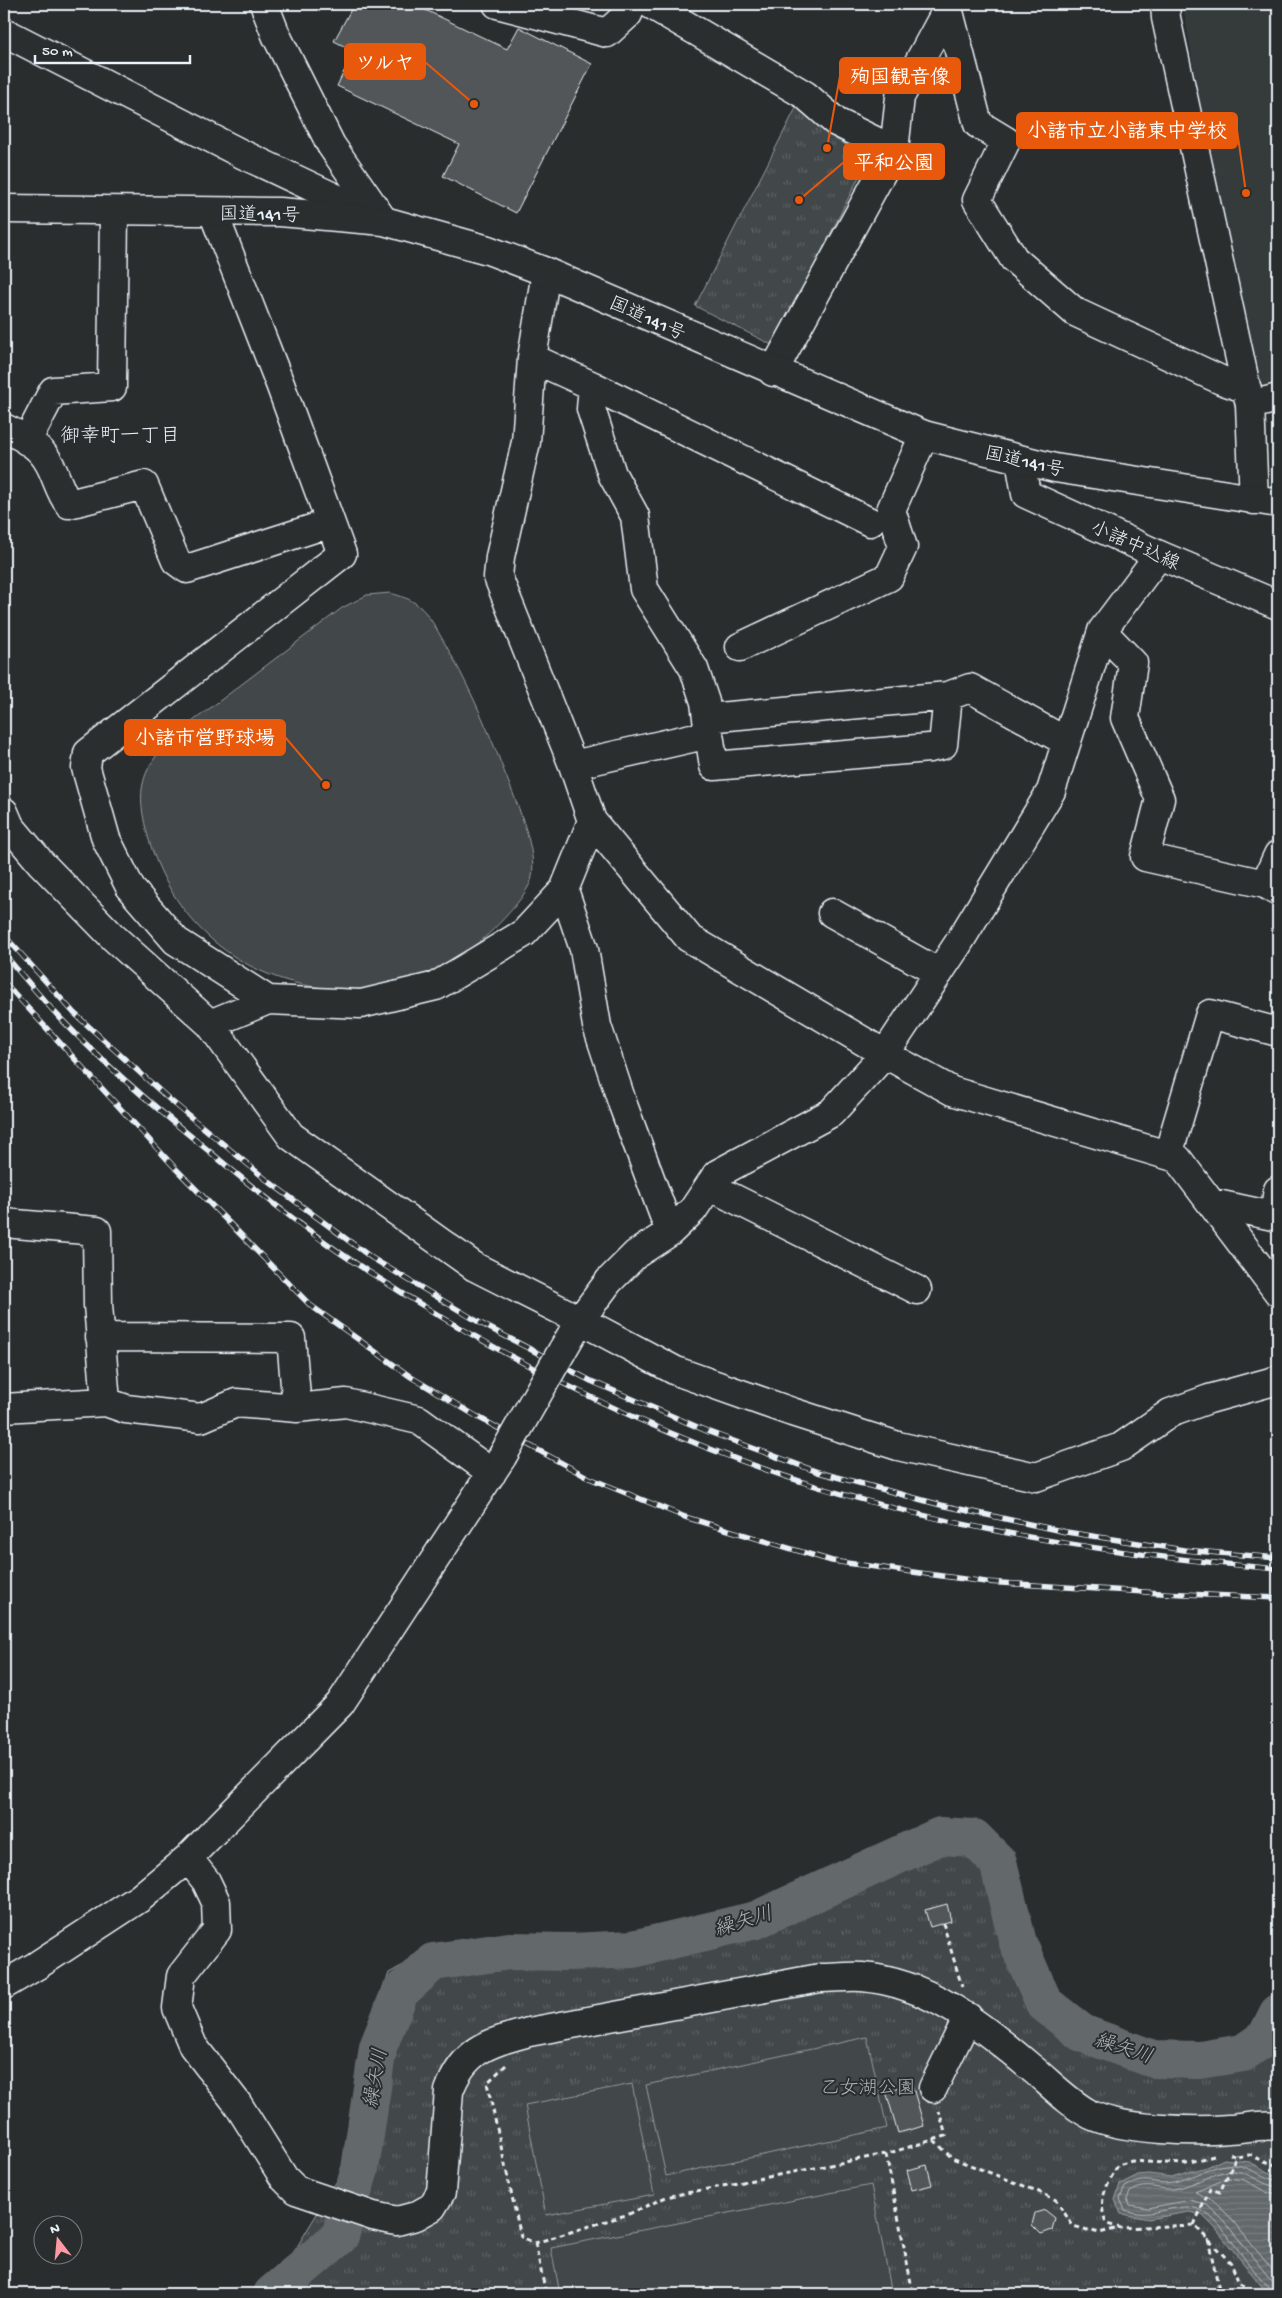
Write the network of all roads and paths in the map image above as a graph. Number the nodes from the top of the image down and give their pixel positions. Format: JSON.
{"nodes":[{"id":1,"x":264,"y":4,"type":"edge"},
{"id":2,"x":498,"y":4,"type":"edge"},
{"id":3,"x":632,"y":4,"type":"edge"},
{"id":4,"x":650,"y":4,"type":"edge"},
{"id":5,"x":1165,"y":4,"type":"edge"},
{"id":6,"x":948,"y":6,"type":"edge"},
{"id":7,"x":4,"y":32,"type":"edge"},
{"id":8,"x":894,"y":150,"type":"junction"},
{"id":9,"x":4,"y":209,"type":"edge"},
{"id":10,"x":114,"y":211,"type":"junction"},
{"id":11,"x":213,"y":212,"type":"junction"},
{"id":12,"x":384,"y":221,"type":"junction"},
{"id":13,"x":546,"y":272,"type":"junction"},
{"id":14,"x":532,"y":358,"type":"junction"},
{"id":15,"x":773,"y":372,"type":"junction"},
{"id":16,"x":593,"y":386,"type":"junction"},
{"id":17,"x":1249,"y":397,"type":"junction"},
{"id":18,"x":1278,"y":398,"type":"edge"},
{"id":19,"x":15,"y":435,"type":"edge"},
{"id":20,"x":924,"y":435,"type":"junction"},
{"id":21,"x":1020,"y":460,"type":"junction"},
{"id":22,"x":1266,"y":501,"type":"edge"},
{"id":23,"x":870,"y":522,"type":"dead end"},
{"id":24,"x":330,"y":523,"type":"junction"},
{"id":25,"x":1159,"y":555,"type":"junction"},
{"id":26,"x":1278,"y":605,"type":"edge"},
{"id":27,"x":1102,"y":632,"type":"junction"},
{"id":28,"x":740,"y":647,"type":"dead end"},
{"id":29,"x":948,"y":696,"type":"junction"},
{"id":30,"x":708,"y":726,"type":"junction"},
{"id":31,"x":1065,"y":741,"type":"junction"},
{"id":32,"x":573,"y":765,"type":"junction"},
{"id":33,"x":4,"y":812,"type":"edge"},
{"id":34,"x":592,"y":820,"type":"junction"},
{"id":35,"x":1278,"y":855,"type":"edge"},
{"id":36,"x":1271,"y":887,"type":"edge"},
{"id":37,"x":564,"y":890,"type":"junction"},
{"id":38,"x":832,"y":913,"type":"dead end"},
{"id":39,"x":939,"y":973,"type":"junction"},
{"id":40,"x":268,"y":1000,"type":"junction"},
{"id":41,"x":210,"y":1024,"type":"junction"},
{"id":42,"x":1278,"y":1032,"type":"edge"},
{"id":43,"x":885,"y":1054,"type":"junction"},
{"id":44,"x":1168,"y":1155,"type":"junction"},
{"id":45,"x":709,"y":1186,"type":"junction"},
{"id":46,"x":1212,"y":1203,"type":"junction"},
{"id":47,"x":1277,"y":1208,"type":"edge"},
{"id":48,"x":4,"y":1223,"type":"edge"},
{"id":49,"x":670,"y":1232,"type":"junction"},
{"id":50,"x":917,"y":1290,"type":"dead end"},
{"id":51,"x":1278,"y":1292,"type":"edge"},
{"id":52,"x":580,"y":1320,"type":"junction"},
{"id":53,"x":100,"y":1338,"type":"junction"},
{"id":54,"x":1278,"y":1380,"type":"edge"},
{"id":55,"x":106,"y":1402,"type":"junction"},
{"id":56,"x":4,"y":1408,"type":"edge"},
{"id":57,"x":297,"y":1408,"type":"junction"},
{"id":58,"x":497,"y":1465,"type":"junction"},
{"id":59,"x":188,"y":1858,"type":"junction"},
{"id":60,"x":943,"y":1923,"type":"dead end"},
{"id":61,"x":4,"y":1985,"type":"edge"},
{"id":62,"x":964,"y":2015,"type":"junction"},
{"id":63,"x":507,"y":2064,"type":"dead end"},
{"id":64,"x":933,"y":2088,"type":"joint"},
{"id":65,"x":1278,"y":2126,"type":"edge"},
{"id":66,"x":934,"y":2140,"type":"junction"},
{"id":67,"x":1228,"y":2153,"type":"dead end"},
{"id":68,"x":886,"y":2154,"type":"junction"},
{"id":69,"x":1220,"y":2154,"type":"dead end"},
{"id":70,"x":1236,"y":2160,"type":"dead end"},
{"id":71,"x":1278,"y":2166,"type":"edge"},
{"id":72,"x":1194,"y":2225,"type":"junction"},
{"id":73,"x":1121,"y":2228,"type":"junction"},
{"id":74,"x":1207,"y":2237,"type":"junction"},
{"id":75,"x":535,"y":2243,"type":"junction"},
{"id":76,"x":913,"y":2293,"type":"edge"},
{"id":77,"x":546,"y":2294,"type":"edge"},
{"id":78,"x":1180,"y":2294,"type":"edge"},
{"id":79,"x":1189,"y":2294,"type":"edge"},
{"id":80,"x":1220,"y":2294,"type":"edge"},
{"id":81,"x":1252,"y":2294,"type":"edge"}],
"edges":[{"from":1,"to":12,"type":"main road"},
{"from":2,"to":3,"type":"main road"},
{"from":4,"to":8,"type":"main road"},
{"from":5,"to":17,"type":"main road"},
{"from":6,"to":8,"type":"main road"},
{"from":6,"to":17,"type":"main road"},
{"from":7,"to":12,"type":"main road"},
{"from":8,"to":15,"type":"main road"},
{"from":9,"to":10,"type":"main road","name":"国道141号"},
{"from":10,"to":11,"type":"main road","name":"国道141号"},
{"from":10,"to":19,"type":"main road"},
{"from":11,"to":12,"type":"main road","name":"国道141号"},
{"from":11,"to":24,"type":"main road"},
{"from":12,"to":13,"type":"main road","name":"国道141号"},
{"from":13,"to":14,"type":"main road"},
{"from":13,"to":15,"type":"main road","name":"国道141号"},
{"from":14,"to":16,"type":"main road"},
{"from":14,"to":32,"type":"main road"},
{"from":15,"to":20,"type":"main road","name":"国道141号"},
{"from":16,"to":23,"type":"main road"},
{"from":16,"to":30,"type":"main road"},
{"from":17,"to":18,"type":"main road"},
{"from":17,"to":22,"type":"main road"},
{"from":19,"to":24,"type":"main road"},
{"from":20,"to":21,"type":"main road","name":"国道141号"},
{"from":20,"to":28,"type":"main road"},
{"from":21,"to":22,"type":"main road","name":"国道141号"},
{"from":21,"to":25,"type":"main road","name":"小諸中込線"},
{"from":24,"to":40,"type":"main road"},
{"from":25,"to":26,"type":"main road","name":"小諸中込線"},
{"from":25,"to":27,"type":"main road"},
{"from":27,"to":31,"type":"main road"},
{"from":27,"to":36,"type":"main road"},
{"from":29,"to":30,"type":"main road"},
{"from":29,"to":30,"type":"main road"},
{"from":29,"to":31,"type":"main road"},
{"from":30,"to":32,"type":"main road"},
{"from":31,"to":39,"type":"main road"},
{"from":32,"to":34,"type":"main road"},
{"from":33,"to":41,"type":"main road"},
{"from":34,"to":37,"type":"main road"},
{"from":34,"to":43,"type":"main road"},
{"from":35,"to":36,"type":"main road"},
{"from":37,"to":40,"type":"main road"},
{"from":37,"to":49,"type":"main road"},
{"from":38,"to":39,"type":"main road"},
{"from":39,"to":43,"type":"main road"},
{"from":40,"to":41,"type":"main road"},
{"from":41,"to":52,"type":"main road"},
{"from":42,"to":44,"type":"main road"},
{"from":43,"to":44,"type":"main road"},
{"from":43,"to":45,"type":"main road"},
{"from":44,"to":46,"type":"main road"},
{"from":45,"to":49,"type":"main road"},
{"from":45,"to":50,"type":"main road"},
{"from":46,"to":47,"type":"main road"},
{"from":46,"to":51,"type":"main road"},
{"from":48,"to":53,"type":"main road"},
{"from":49,"to":52,"type":"main road"},
{"from":52,"to":54,"type":"main road"},
{"from":52,"to":58,"type":"main road","bridge":true},
{"from":53,"to":55,"type":"main road"},
{"from":53,"to":57,"type":"main road"},
{"from":55,"to":56,"type":"main road"},
{"from":55,"to":57,"type":"main road"},
{"from":57,"to":58,"type":"main road"},
{"from":58,"to":59,"type":"main road"},
{"from":59,"to":61,"type":"main road"},
{"from":59,"to":62,"type":"main road"},
{"from":60,"to":62,"type":"path"},
{"from":62,"to":64,"type":"main road"},
{"from":62,"to":65,"type":"main road"},
{"from":63,"to":75,"type":"path"},
{"from":64,"to":66,"type":"path"},
{"from":66,"to":68,"type":"path"},
{"from":66,"to":73,"type":"path"},
{"from":67,"to":71,"type":"path"},
{"from":68,"to":75,"type":"path"},
{"from":68,"to":76,"type":"path"},
{"from":69,"to":73,"type":"path"},
{"from":70,"to":72,"type":"path"},
{"from":72,"to":73,"type":"path"},
{"from":72,"to":74,"type":"path"},
{"from":74,"to":80,"type":"path"},
{"from":74,"to":81,"type":"path"},
{"from":75,"to":77,"type":"path"},
{"from":78,"to":79,"type":"path"}]}
